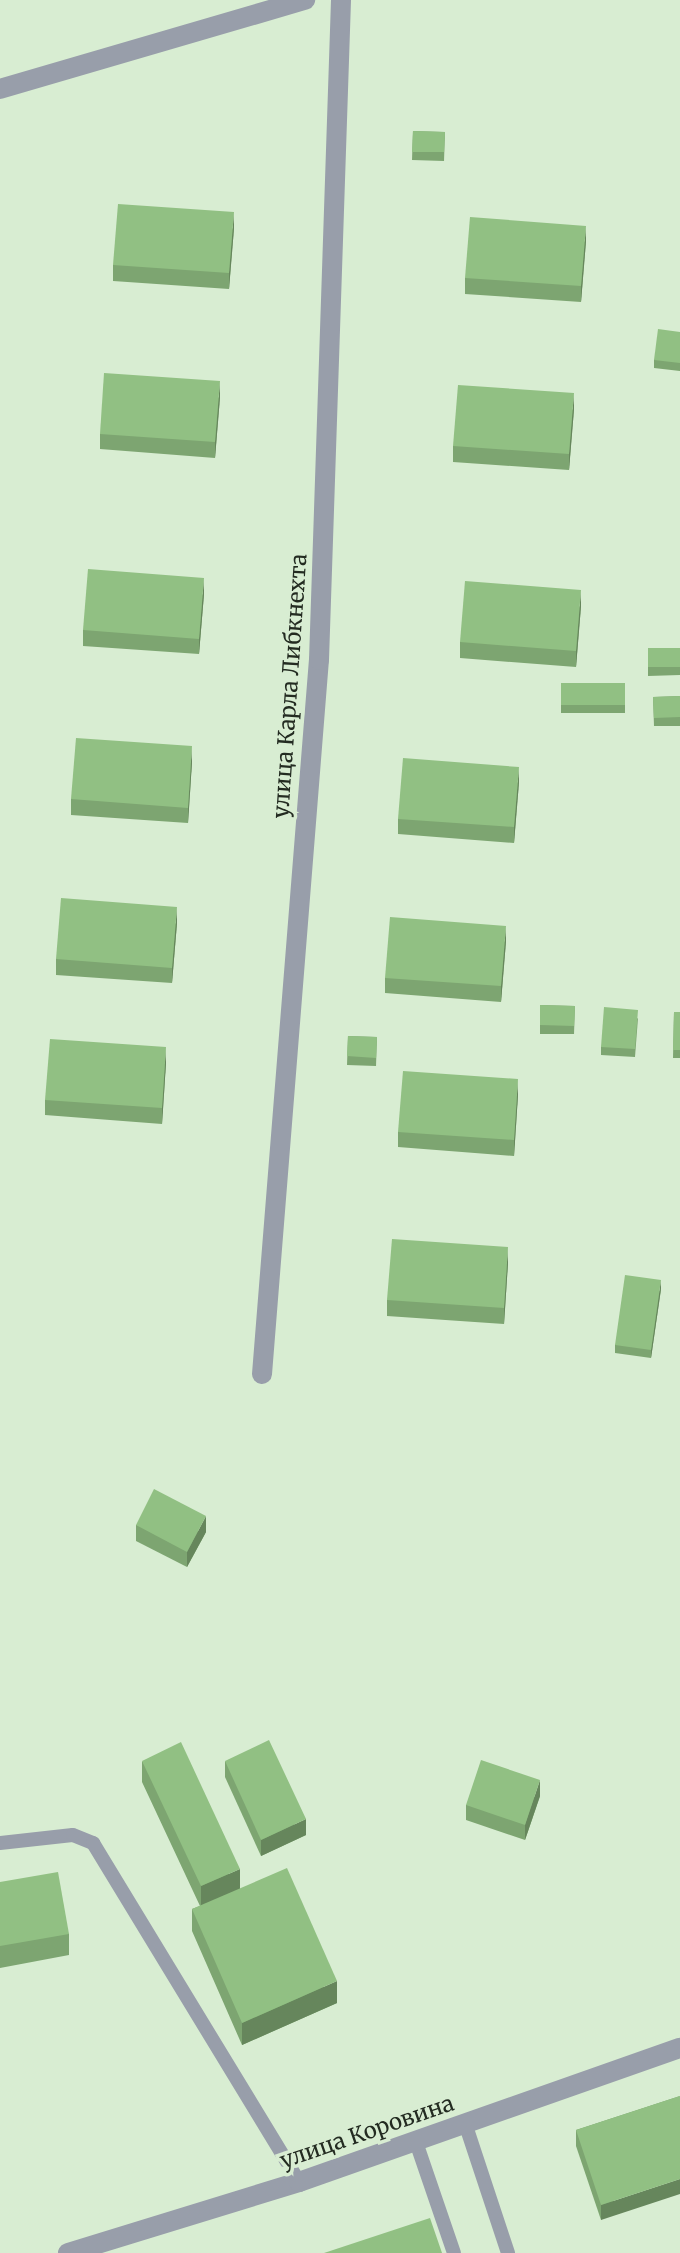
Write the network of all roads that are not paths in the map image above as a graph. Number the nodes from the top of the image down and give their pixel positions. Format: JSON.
{"nodes":[{"id":1,"x":305,"y":0,"type":"edge"},
{"id":2,"x":341,"y":0,"type":"edge"},
{"id":3,"x":0,"y":89,"type":"edge"},
{"id":4,"x":262,"y":1374,"type":"dead end"},
{"id":5,"x":0,"y":1843,"type":"edge"},
{"id":6,"x":680,"y":2048,"type":"edge"},
{"id":7,"x":465,"y":2123,"type":"junction"},
{"id":8,"x":416,"y":2142,"type":"junction"},
{"id":9,"x":299,"y":2182,"type":"junction"},
{"id":10,"x":68,"y":2253,"type":"edge"},
{"id":11,"x":454,"y":2253,"type":"edge"},
{"id":12,"x":508,"y":2253,"type":"edge"}],
"edges":[{"from":1,"to":3,"type":"street"},
{"from":2,"to":4,"type":"street","name":"улица Карла Либкнехта"},
{"from":5,"to":9,"type":"lane"},
{"from":6,"to":7,"type":"street","name":"улица Коровина"},
{"from":7,"to":8,"type":"street","name":"улица Коровина"},
{"from":7,"to":12,"type":"lane"},
{"from":8,"to":9,"type":"street","name":"улица Коровина"},
{"from":8,"to":11,"type":"lane"},
{"from":9,"to":10,"type":"street","name":"улица Коровина"}]}
